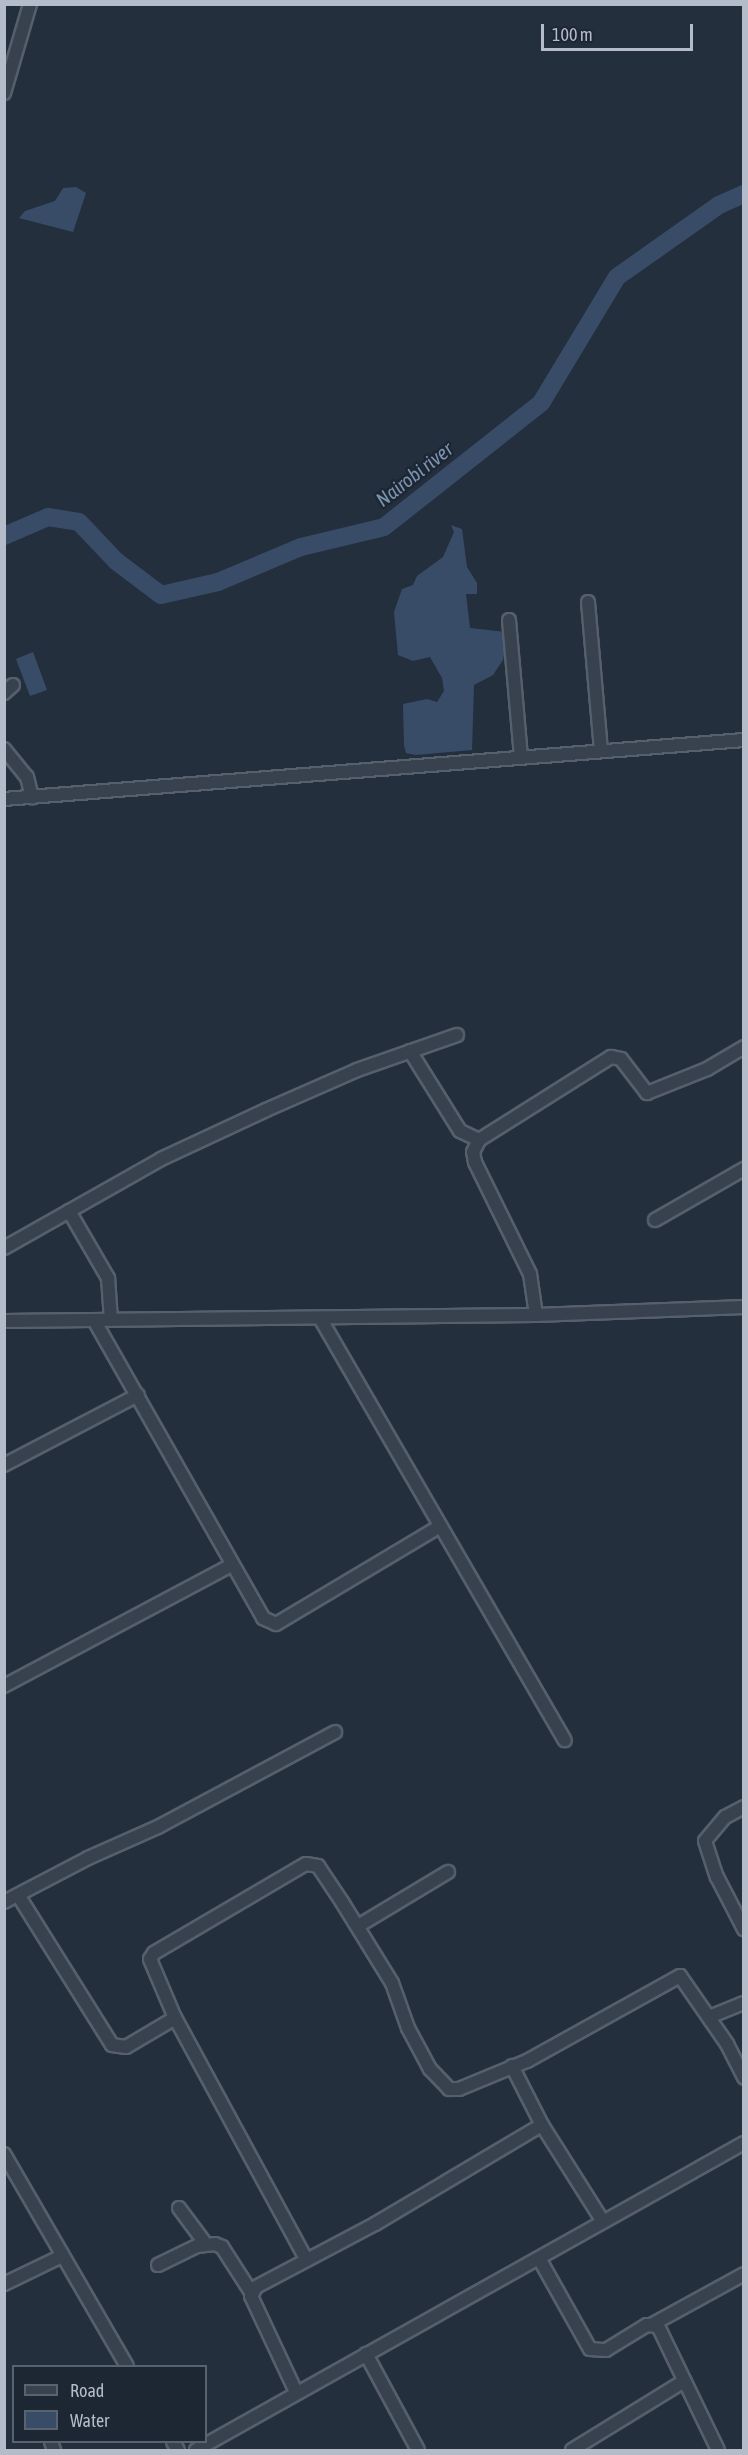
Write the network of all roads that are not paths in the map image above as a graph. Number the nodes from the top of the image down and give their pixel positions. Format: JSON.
{"nodes":[{"id":1,"x":30,"y":4,"type":"edge"},
{"id":2,"x":4,"y":93,"type":"edge"},
{"id":3,"x":588,"y":602,"type":"dead end"},
{"id":4,"x":509,"y":620,"type":"dead end"},
{"id":5,"x":744,"y":740,"type":"edge"},
{"id":6,"x":4,"y":750,"type":"edge"},
{"id":7,"x":601,"y":750,"type":"junction"},
{"id":8,"x":521,"y":757,"type":"junction"},
{"id":9,"x":32,"y":797,"type":"junction"},
{"id":10,"x":4,"y":799,"type":"edge"},
{"id":11,"x":457,"y":1035,"type":"dead end"},
{"id":12,"x":744,"y":1047,"type":"edge"},
{"id":13,"x":410,"y":1051,"type":"junction"},
{"id":14,"x":479,"y":1140,"type":"junction"},
{"id":15,"x":744,"y":1169,"type":"edge"},
{"id":16,"x":69,"y":1212,"type":"junction"},
{"id":17,"x":655,"y":1220,"type":"dead end"},
{"id":18,"x":4,"y":1248,"type":"edge"},
{"id":19,"x":744,"y":1307,"type":"edge"},
{"id":20,"x":536,"y":1315,"type":"junction"},
{"id":21,"x":320,"y":1318,"type":"junction"},
{"id":22,"x":94,"y":1320,"type":"junction"},
{"id":23,"x":111,"y":1320,"type":"junction"},
{"id":24,"x":4,"y":1321,"type":"edge"},
{"id":25,"x":138,"y":1395,"type":"junction"},
{"id":26,"x":4,"y":1465,"type":"edge"},
{"id":27,"x":439,"y":1527,"type":"junction"},
{"id":28,"x":230,"y":1566,"type":"junction"},
{"id":29,"x":4,"y":1686,"type":"edge"},
{"id":30,"x":334,"y":1732,"type":"dead end"},
{"id":31,"x":565,"y":1740,"type":"dead end"},
{"id":32,"x":744,"y":1807,"type":"edge"},
{"id":33,"x":448,"y":1872,"type":"dead end"},
{"id":34,"x":18,"y":1895,"type":"junction"},
{"id":35,"x":4,"y":1902,"type":"edge"},
{"id":36,"x":358,"y":1926,"type":"junction"},
{"id":37,"x":744,"y":1929,"type":"edge"},
{"id":38,"x":744,"y":2003,"type":"edge"},
{"id":39,"x":709,"y":2017,"type":"junction"},
{"id":40,"x":175,"y":2018,"type":"junction"},
{"id":41,"x":512,"y":2066,"type":"junction"},
{"id":42,"x":744,"y":2078,"type":"edge"},
{"id":43,"x":542,"y":2125,"type":"junction"},
{"id":44,"x":744,"y":2143,"type":"edge"},
{"id":45,"x":4,"y":2154,"type":"edge"},
{"id":46,"x":179,"y":2208,"type":"dead end"},
{"id":47,"x":602,"y":2220,"type":"junction"},
{"id":48,"x":205,"y":2244,"type":"junction"},
{"id":49,"x":62,"y":2256,"type":"junction"},
{"id":50,"x":306,"y":2259,"type":"junction"},
{"id":51,"x":540,"y":2260,"type":"junction"},
{"id":52,"x":158,"y":2265,"type":"dead end"},
{"id":53,"x":744,"y":2274,"type":"edge"},
{"id":54,"x":4,"y":2284,"type":"edge"},
{"id":55,"x":251,"y":2292,"type":"junction"},
{"id":56,"x":653,"y":2324,"type":"junction"},
{"id":57,"x":366,"y":2354,"type":"junction"},
{"id":58,"x":126,"y":2365,"type":"edge"},
{"id":59,"x":684,"y":2381,"type":"junction"},
{"id":60,"x":296,"y":2392,"type":"junction"},
{"id":61,"x":196,"y":2451,"type":"edge"},
{"id":62,"x":417,"y":2451,"type":"edge"},
{"id":63,"x":572,"y":2451,"type":"edge"},
{"id":64,"x":718,"y":2451,"type":"edge"}],
"edges":[{"from":1,"to":2,"type":"street"},
{"from":3,"to":7,"type":"street"},
{"from":4,"to":8,"type":"street"},
{"from":5,"to":7,"type":"street"},
{"from":6,"to":9,"type":"street"},
{"from":7,"to":8,"type":"street"},
{"from":8,"to":9,"type":"street"},
{"from":9,"to":10,"type":"street"},
{"from":11,"to":13,"type":"street"},
{"from":12,"to":14,"type":"street"},
{"from":13,"to":14,"type":"street"},
{"from":13,"to":16,"type":"street"},
{"from":14,"to":20,"type":"street"},
{"from":15,"to":17,"type":"street"},
{"from":16,"to":18,"type":"street"},
{"from":16,"to":23,"type":"street"},
{"from":19,"to":20,"type":"street"},
{"from":20,"to":21,"type":"street"},
{"from":21,"to":23,"type":"street"},
{"from":21,"to":27,"type":"street"},
{"from":22,"to":23,"type":"street"},
{"from":22,"to":24,"type":"street"},
{"from":22,"to":25,"type":"street"},
{"from":25,"to":26,"type":"street"},
{"from":25,"to":28,"type":"street"},
{"from":27,"to":28,"type":"street"},
{"from":27,"to":31,"type":"street"},
{"from":28,"to":29,"type":"street"},
{"from":30,"to":34,"type":"street"},
{"from":32,"to":37,"type":"street"},
{"from":33,"to":36,"type":"street"},
{"from":34,"to":35,"type":"street"},
{"from":34,"to":40,"type":"street"},
{"from":36,"to":40,"type":"street"},
{"from":36,"to":41,"type":"street"},
{"from":38,"to":39,"type":"street"},
{"from":39,"to":41,"type":"street"},
{"from":39,"to":42,"type":"street"},
{"from":40,"to":50,"type":"street"},
{"from":41,"to":43,"type":"street"},
{"from":43,"to":47,"type":"street"},
{"from":43,"to":50,"type":"street"},
{"from":44,"to":47,"type":"street"},
{"from":45,"to":49,"type":"street"},
{"from":46,"to":48,"type":"street"},
{"from":47,"to":51,"type":"street"},
{"from":48,"to":52,"type":"street"},
{"from":48,"to":55,"type":"street"},
{"from":49,"to":54,"type":"street"},
{"from":49,"to":58,"type":"street"},
{"from":50,"to":55,"type":"street"},
{"from":51,"to":56,"type":"street"},
{"from":51,"to":57,"type":"street"},
{"from":53,"to":56,"type":"street"},
{"from":55,"to":60,"type":"street"},
{"from":56,"to":59,"type":"street"},
{"from":57,"to":60,"type":"street"},
{"from":57,"to":62,"type":"street"},
{"from":59,"to":63,"type":"street"},
{"from":59,"to":64,"type":"street"},
{"from":60,"to":61,"type":"street"}]}
